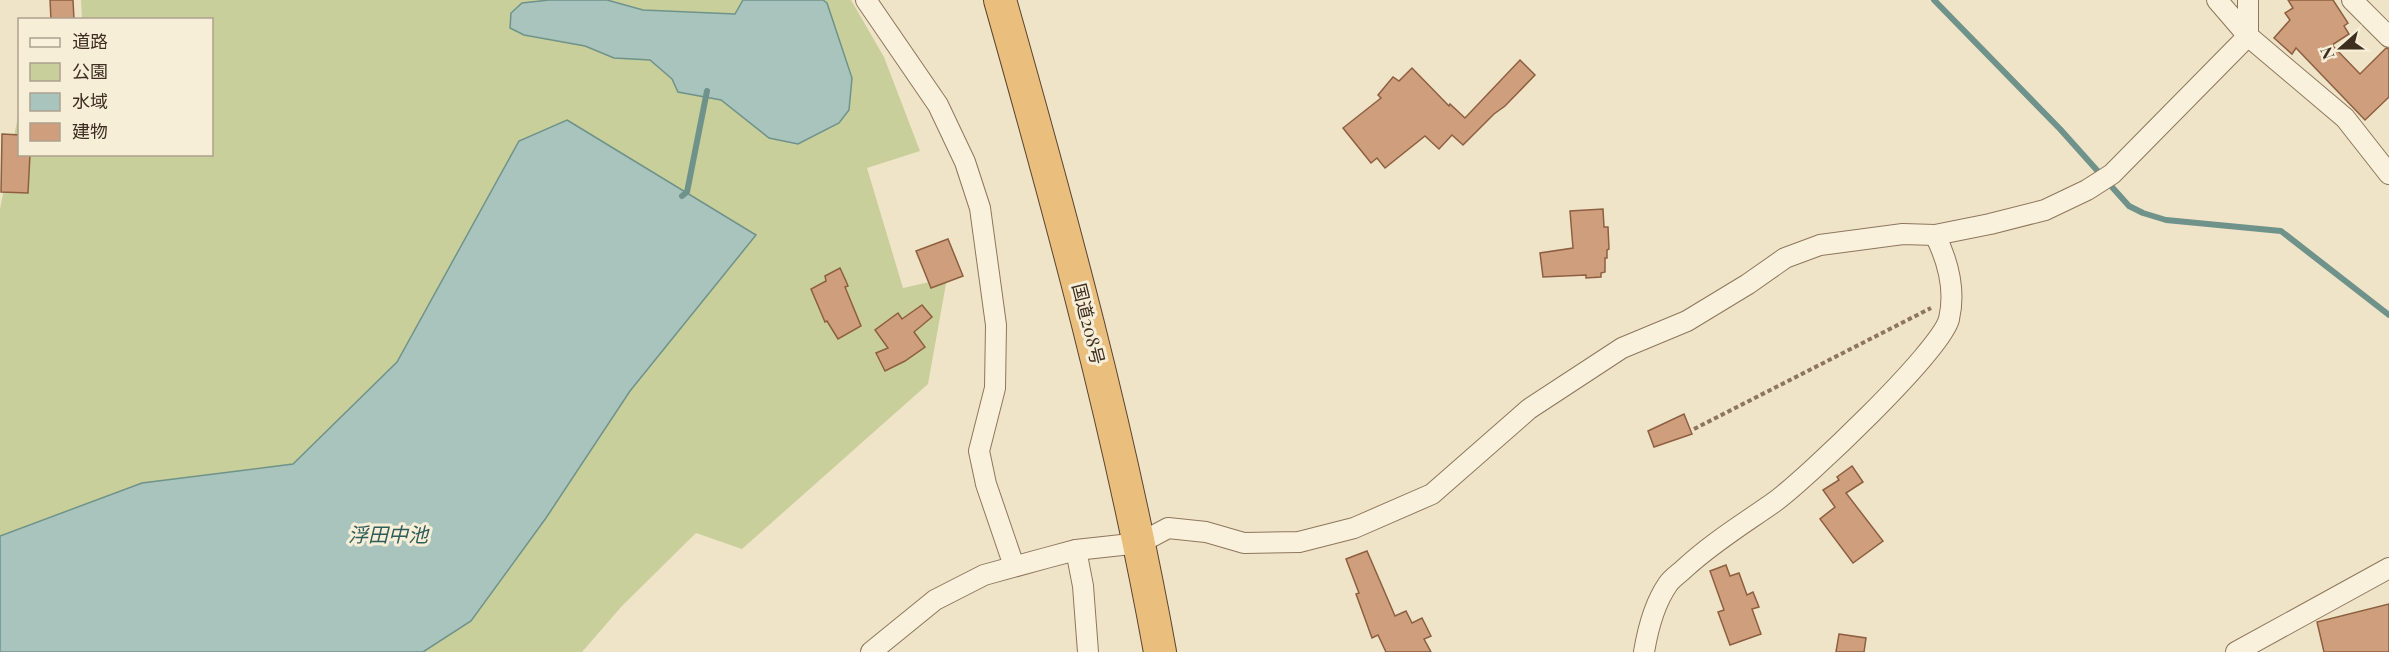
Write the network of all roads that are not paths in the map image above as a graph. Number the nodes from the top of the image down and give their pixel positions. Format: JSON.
{"nodes":[{"id":1,"x":866,"y":0,"type":"edge"},
{"id":2,"x":1000,"y":0,"type":"edge"},
{"id":3,"x":2217,"y":0,"type":"edge"},
{"id":4,"x":2248,"y":0,"type":"edge"},
{"id":5,"x":2352,"y":0,"type":"edge"},
{"id":6,"x":2248,"y":36,"type":"junction"},
{"id":7,"x":2389,"y":37,"type":"edge"},
{"id":8,"x":2389,"y":174,"type":"edge"},
{"id":9,"x":1935,"y":235,"type":"junction"},
{"id":10,"x":1140,"y":543,"type":"junction"},
{"id":11,"x":1076,"y":550,"type":"junction"},
{"id":12,"x":1014,"y":566,"type":"junction"},
{"id":13,"x":2389,"y":568,"type":"edge"},
{"id":14,"x":871,"y":652,"type":"edge"},
{"id":15,"x":1088,"y":652,"type":"edge"},
{"id":16,"x":1160,"y":652,"type":"edge"},
{"id":17,"x":1644,"y":652,"type":"edge"},
{"id":18,"x":2236,"y":652,"type":"edge"}],
"edges":[{"from":1,"to":12,"type":"street"},
{"from":2,"to":10,"type":"highway","name":"国道208号"},
{"from":3,"to":6,"type":"street"},
{"from":4,"to":6,"type":"street"},
{"from":5,"to":7,"type":"street"},
{"from":6,"to":8,"type":"street"},
{"from":6,"to":9,"type":"street"},
{"from":9,"to":10,"type":"street"},
{"from":9,"to":17,"type":"street"},
{"from":10,"to":11,"type":"street"},
{"from":10,"to":16,"type":"highway","name":"国道208号"},
{"from":11,"to":12,"type":"street"},
{"from":11,"to":15,"type":"street"},
{"from":12,"to":14,"type":"street"},
{"from":13,"to":18,"type":"street"}]}
